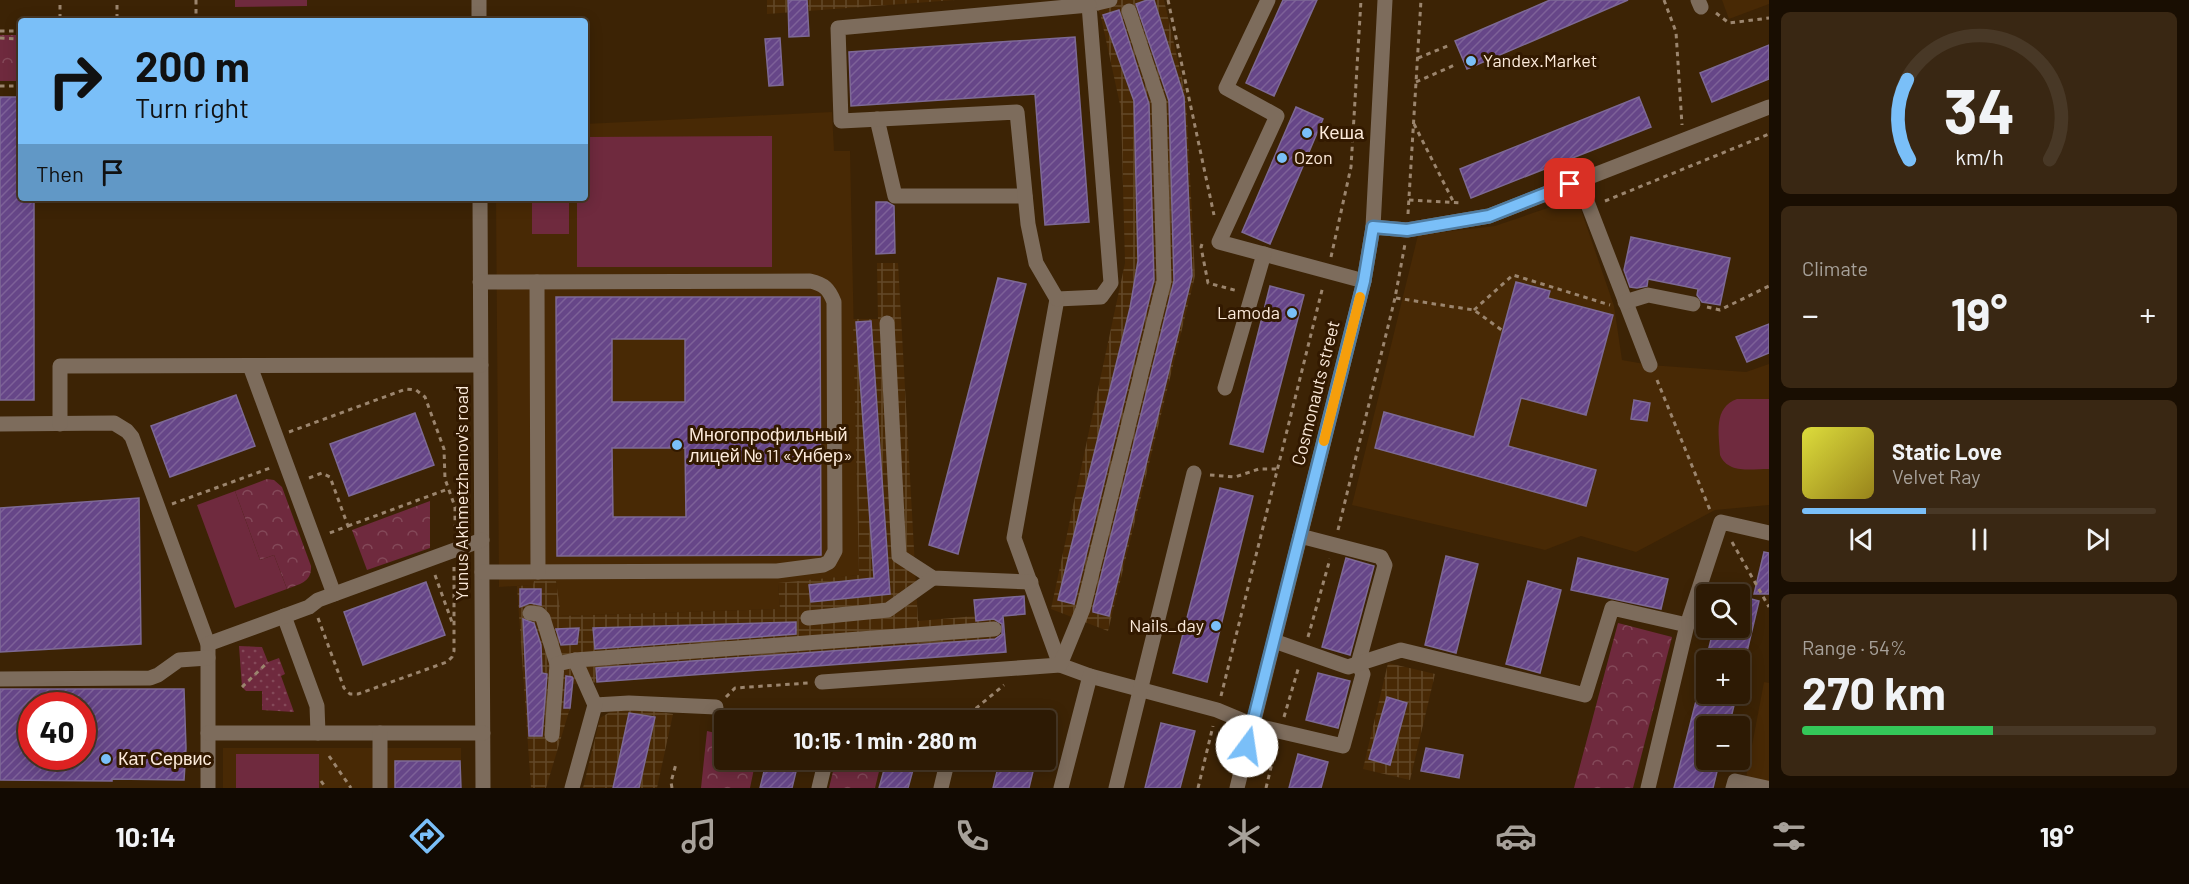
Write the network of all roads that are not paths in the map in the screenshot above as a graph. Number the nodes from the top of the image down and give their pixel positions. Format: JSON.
{"nodes":[{"id":1,"x":479,"y":0,"type":"edge"},
{"id":2,"x":1110,"y":0,"type":"edge"},
{"id":3,"x":1268,"y":0,"type":"edge"},
{"id":4,"x":1385,"y":0,"type":"edge"},
{"id":5,"x":1089,"y":5,"type":"junction"},
{"id":6,"x":1129,"y":11,"type":"dead end"},
{"id":7,"x":479,"y":18,"type":"edge"},
{"id":8,"x":1769,"y":107,"type":"edge"},
{"id":9,"x":877,"y":119,"type":"junction"},
{"id":10,"x":1579,"y":181,"type":"junction"},
{"id":11,"x":1026,"y":196,"type":"junction"},
{"id":12,"x":480,"y":201,"type":"edge"},
{"id":13,"x":1373,"y":227,"type":"junction"},
{"id":14,"x":1264,"y":254,"type":"junction"},
{"id":15,"x":1364,"y":281,"type":"junction"},
{"id":16,"x":480,"y":282,"type":"junction"},
{"id":17,"x":537,"y":282,"type":"junction"},
{"id":18,"x":1057,"y":299,"type":"junction"},
{"id":19,"x":1619,"y":304,"type":"junction"},
{"id":20,"x":1693,"y":304,"type":"road end"},
{"id":21,"x":887,"y":323,"type":"dead end"},
{"id":22,"x":1650,"y":364,"type":"road end"},
{"id":23,"x":481,"y":365,"type":"junction"},
{"id":24,"x":250,"y":366,"type":"junction"},
{"id":25,"x":1224,"y":388,"type":"dead end"},
{"id":26,"x":0,"y":424,"type":"edge"},
{"id":27,"x":60,"y":424,"type":"junction"},
{"id":28,"x":1194,"y":473,"type":"road end"},
{"id":29,"x":1769,"y":534,"type":"edge"},
{"id":30,"x":1300,"y":536,"type":"junction"},
{"id":31,"x":482,"y":540,"type":"junction"},
{"id":32,"x":482,"y":572,"type":"junction"},
{"id":33,"x":538,"y":572,"type":"junction"},
{"id":34,"x":933,"y":578,"type":"junction"},
{"id":35,"x":1031,"y":582,"type":"junction"},
{"id":36,"x":334,"y":594,"type":"junction"},
{"id":37,"x":530,"y":613,"type":"dead end"},
{"id":38,"x":284,"y":616,"type":"junction"},
{"id":39,"x":808,"y":618,"type":"dead end"},
{"id":40,"x":1687,"y":625,"type":"junction"},
{"id":41,"x":994,"y":629,"type":"dead end"},
{"id":42,"x":1274,"y":641,"type":"junction"},
{"id":43,"x":208,"y":651,"type":"junction"},
{"id":44,"x":575,"y":660,"type":"junction"},
{"id":45,"x":557,"y":664,"type":"junction"},
{"id":46,"x":1358,"y":664,"type":"junction"},
{"id":47,"x":1060,"y":665,"type":"junction"},
{"id":48,"x":1090,"y":676,"type":"junction"},
{"id":49,"x":0,"y":679,"type":"edge"},
{"id":50,"x":822,"y":682,"type":"road end"},
{"id":51,"x":1141,"y":689,"type":"junction"},
{"id":52,"x":595,"y":705,"type":"junction"},
{"id":53,"x":717,"y":707,"type":"road end"},
{"id":54,"x":1252,"y":725,"type":"junction"},
{"id":55,"x":208,"y":733,"type":"junction"},
{"id":56,"x":318,"y":733,"type":"junction"},
{"id":57,"x":380,"y":733,"type":"junction"},
{"id":58,"x":483,"y":733,"type":"junction"},
{"id":59,"x":552,"y":735,"type":"dead end"},
{"id":60,"x":823,"y":770,"type":"edge"},
{"id":61,"x":945,"y":770,"type":"edge"},
{"id":62,"x":208,"y":788,"type":"edge"},
{"id":63,"x":380,"y":788,"type":"edge"},
{"id":64,"x":483,"y":788,"type":"edge"},
{"id":65,"x":572,"y":788,"type":"edge"},
{"id":66,"x":819,"y":788,"type":"edge"},
{"id":67,"x":941,"y":788,"type":"edge"},
{"id":68,"x":1061,"y":788,"type":"edge"},
{"id":69,"x":1116,"y":788,"type":"edge"},
{"id":70,"x":1237,"y":788,"type":"edge"},
{"id":71,"x":1648,"y":788,"type":"edge"},
{"id":72,"x":1733,"y":788,"type":"edge"},
{"id":73,"x":1767,"y":788,"type":"edge"}],
"edges":[{"from":1,"to":7,"type":"street"},
{"from":2,"to":5,"type":"street"},
{"from":3,"to":14,"type":"street"},
{"from":4,"to":13,"type":"street","name":"Cosmonauts street"},
{"from":5,"to":9,"type":"street"},
{"from":5,"to":18,"type":"street"},
{"from":6,"to":47,"type":"street"},
{"from":8,"to":10,"type":"street"},
{"from":9,"to":11,"type":"street"},
{"from":9,"to":11,"type":"street"},
{"from":10,"to":13,"type":"street"},
{"from":10,"to":19,"type":"street"},
{"from":11,"to":18,"type":"street"},
{"from":12,"to":16,"type":"street","name":"Yunus Akhmetzhanov's road"},
{"from":13,"to":15,"type":"street","name":"Cosmonauts street"},
{"from":14,"to":15,"type":"street"},
{"from":14,"to":25,"type":"street"},
{"from":15,"to":30,"type":"street","name":"Cosmonauts street"},
{"from":16,"to":17,"type":"street"},
{"from":16,"to":23,"type":"street","name":"Yunus Akhmetzhanov's road"},
{"from":17,"to":33,"type":"street"},
{"from":17,"to":33,"type":"street"},
{"from":18,"to":35,"type":"street"},
{"from":19,"to":20,"type":"street"},
{"from":19,"to":22,"type":"street"},
{"from":21,"to":34,"type":"street"},
{"from":23,"to":24,"type":"street"},
{"from":23,"to":31,"type":"street","name":"Yunus Akhmetzhanov's road"},
{"from":24,"to":27,"type":"street"},
{"from":24,"to":36,"type":"street"},
{"from":26,"to":27,"type":"street"},
{"from":27,"to":43,"type":"street"},
{"from":28,"to":51,"type":"street"},
{"from":29,"to":40,"type":"street"},
{"from":30,"to":42,"type":"street","name":"Cosmonauts street"},
{"from":30,"to":46,"type":"street"},
{"from":31,"to":32,"type":"street","name":"Yunus Akhmetzhanov's road"},
{"from":31,"to":36,"type":"street"},
{"from":32,"to":33,"type":"street"},
{"from":32,"to":58,"type":"street","name":"Yunus Akhmetzhanov's road"},
{"from":34,"to":35,"type":"street"},
{"from":34,"to":39,"type":"street"},
{"from":35,"to":47,"type":"street"},
{"from":36,"to":38,"type":"street"},
{"from":37,"to":45,"type":"street"},
{"from":38,"to":43,"type":"street"},
{"from":38,"to":56,"type":"street"},
{"from":40,"to":46,"type":"street"},
{"from":40,"to":71,"type":"street"},
{"from":41,"to":44,"type":"street"},
{"from":42,"to":46,"type":"street"},
{"from":42,"to":54,"type":"street","name":"Cosmonauts street"},
{"from":43,"to":49,"type":"street"},
{"from":43,"to":55,"type":"street"},
{"from":44,"to":45,"type":"street"},
{"from":44,"to":52,"type":"street"},
{"from":45,"to":59,"type":"street"},
{"from":46,"to":54,"type":"street"},
{"from":47,"to":48,"type":"street"},
{"from":47,"to":50,"type":"street"},
{"from":48,"to":51,"type":"street"},
{"from":48,"to":68,"type":"street"},
{"from":51,"to":54,"type":"street"},
{"from":51,"to":69,"type":"street"},
{"from":52,"to":53,"type":"street"},
{"from":52,"to":65,"type":"street"},
{"from":54,"to":70,"type":"street","name":"Cosmonauts street"},
{"from":55,"to":56,"type":"street"},
{"from":55,"to":62,"type":"street"},
{"from":56,"to":57,"type":"street"},
{"from":57,"to":58,"type":"street"},
{"from":57,"to":63,"type":"street"},
{"from":58,"to":64,"type":"street","name":"Yunus Akhmetzhanov's road"},
{"from":60,"to":66,"type":"street"},
{"from":61,"to":67,"type":"street"},
{"from":72,"to":73,"type":"street"}]}
